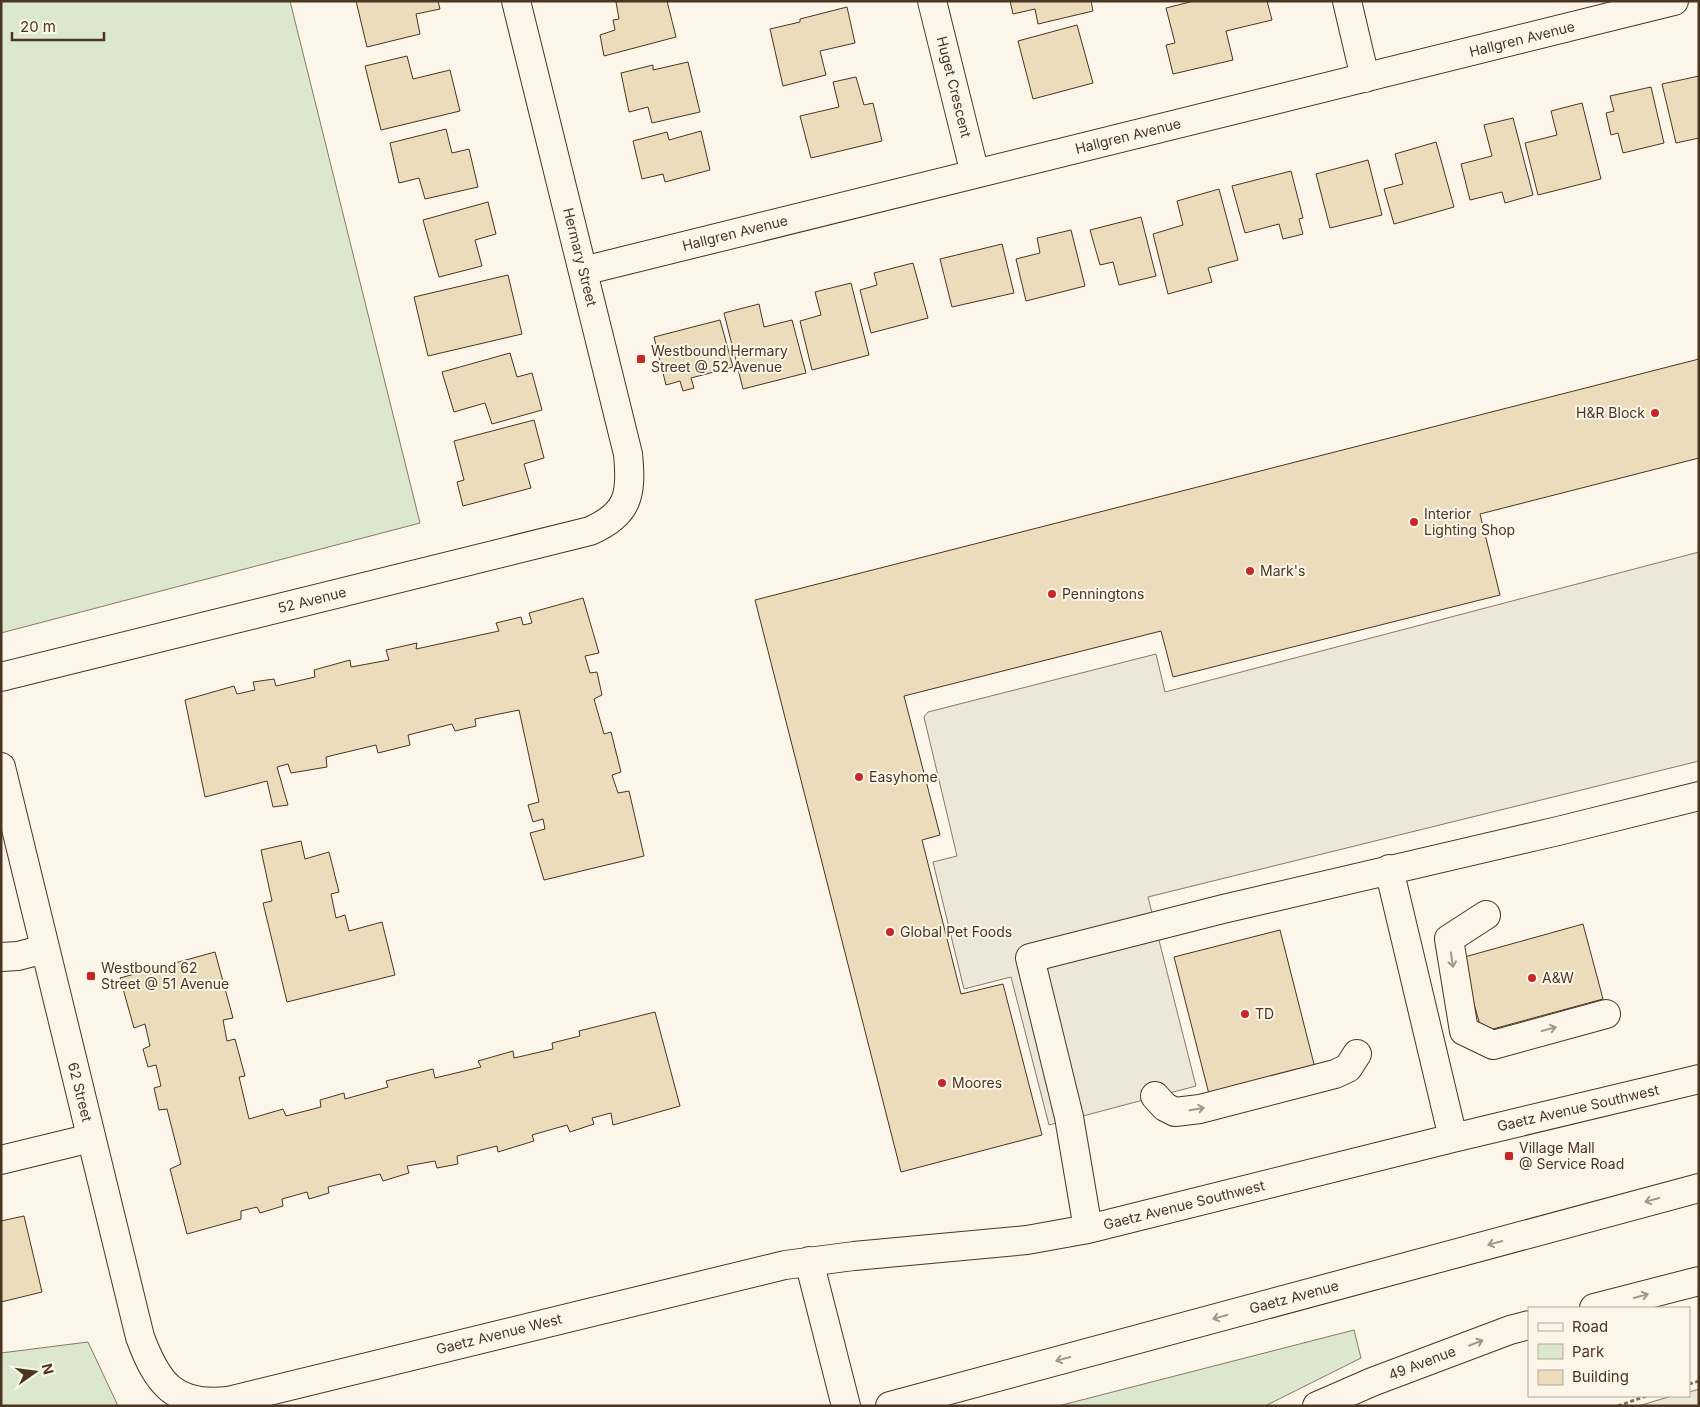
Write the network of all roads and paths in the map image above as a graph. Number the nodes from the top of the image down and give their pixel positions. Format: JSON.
{"nodes":[{"id":1,"x":516,"y":1,"type":"edge"},
{"id":2,"x":932,"y":1,"type":"edge"},
{"id":3,"x":1347,"y":1,"type":"edge"},
{"id":4,"x":1674,"y":1,"type":"edge"},
{"id":5,"x":1365,"y":78,"type":"junction"},
{"id":6,"x":975,"y":174,"type":"junction"},
{"id":7,"x":583,"y":271,"type":"junction"},
{"id":8,"x":619,"y":514,"type":"joint"},
{"id":9,"x":1,"y":677,"type":"edge"},
{"id":10,"x":1,"y":767,"type":"edge"},
{"id":11,"x":1699,"y":796,"type":"edge"},
{"id":12,"x":1389,"y":869,"type":"junction"},
{"id":13,"x":1486,"y":915,"type":"dead end"},
{"id":14,"x":46,"y":949,"type":"junction"},
{"id":15,"x":1,"y":957,"type":"edge"},
{"id":16,"x":1606,"y":1014,"type":"dead end"},
{"id":17,"x":1357,"y":1054,"type":"dead end"},
{"id":18,"x":1699,"y":1079,"type":"edge"},
{"id":19,"x":1155,"y":1096,"type":"dead end"},
{"id":20,"x":91,"y":1138,"type":"junction"},
{"id":21,"x":1453,"y":1138,"type":"junction"},
{"id":22,"x":1,"y":1160,"type":"edge"},
{"id":23,"x":1699,"y":1188,"type":"edge"},
{"id":24,"x":1088,"y":1229,"type":"junction"},
{"id":25,"x":809,"y":1261,"type":"junction"},
{"id":26,"x":1699,"y":1281,"type":"edge"},
{"id":27,"x":1598,"y":1307,"type":"edge"},
{"id":28,"x":1528,"y":1325,"type":"edge"},
{"id":29,"x":1372,"y":1382,"type":"junction"},
{"id":30,"x":1643,"y":1397,"type":"edge"},
{"id":31,"x":188,"y":1400,"type":"joint"},
{"id":32,"x":846,"y":1406,"type":"edge"},
{"id":33,"x":890,"y":1406,"type":"edge"},
{"id":34,"x":1317,"y":1406,"type":"edge"},
{"id":35,"x":1355,"y":1406,"type":"edge"},
{"id":36,"x":1618,"y":1406,"type":"edge"}],
"edges":[{"from":1,"to":7,"type":"street","name":"Hermary Street"},
{"from":2,"to":6,"type":"street","name":"Huget Crescent"},
{"from":3,"to":5,"type":"street"},
{"from":4,"to":5,"type":"street","name":"Hallgren Avenue"},
{"from":5,"to":6,"type":"street","name":"Hallgren Avenue"},
{"from":6,"to":7,"type":"street","name":"Hallgren Avenue"},
{"from":7,"to":8,"type":"street","name":"Hermary Street"},
{"from":8,"to":9,"type":"street","name":"52 Avenue"},
{"from":10,"to":14,"type":"street","name":"62 Street"},
{"from":11,"to":12,"type":"street"},
{"from":12,"to":21,"type":"street"},
{"from":12,"to":24,"type":"street"},
{"from":13,"to":16,"type":"street","one_way":true},
{"from":14,"to":15,"type":"street"},
{"from":14,"to":20,"type":"street","name":"62 Street"},
{"from":19,"to":17,"type":"street","one_way":true},
{"from":18,"to":21,"type":"street","name":"Gaetz Avenue Southwest"},
{"from":20,"to":22,"type":"street"},
{"from":20,"to":31,"type":"street","name":"62 Street"},
{"from":21,"to":24,"type":"street","name":"Gaetz Avenue Southwest"},
{"from":23,"to":33,"type":"street","name":"Gaetz Avenue","one_way":true},
{"from":24,"to":25,"type":"street","name":"Gaetz Avenue Southwest"},
{"from":25,"to":31,"type":"street","name":"Gaetz Avenue West"},
{"from":25,"to":32,"type":"street"},
{"from":27,"to":26,"type":"street","one_way":true},
{"from":29,"to":28,"type":"street","name":"49 Avenue","one_way":true},
{"from":29,"to":34,"type":"street","name":"49 Avenue"},
{"from":29,"to":35,"type":"street"},
{"from":30,"to":36,"type":"path"}]}
